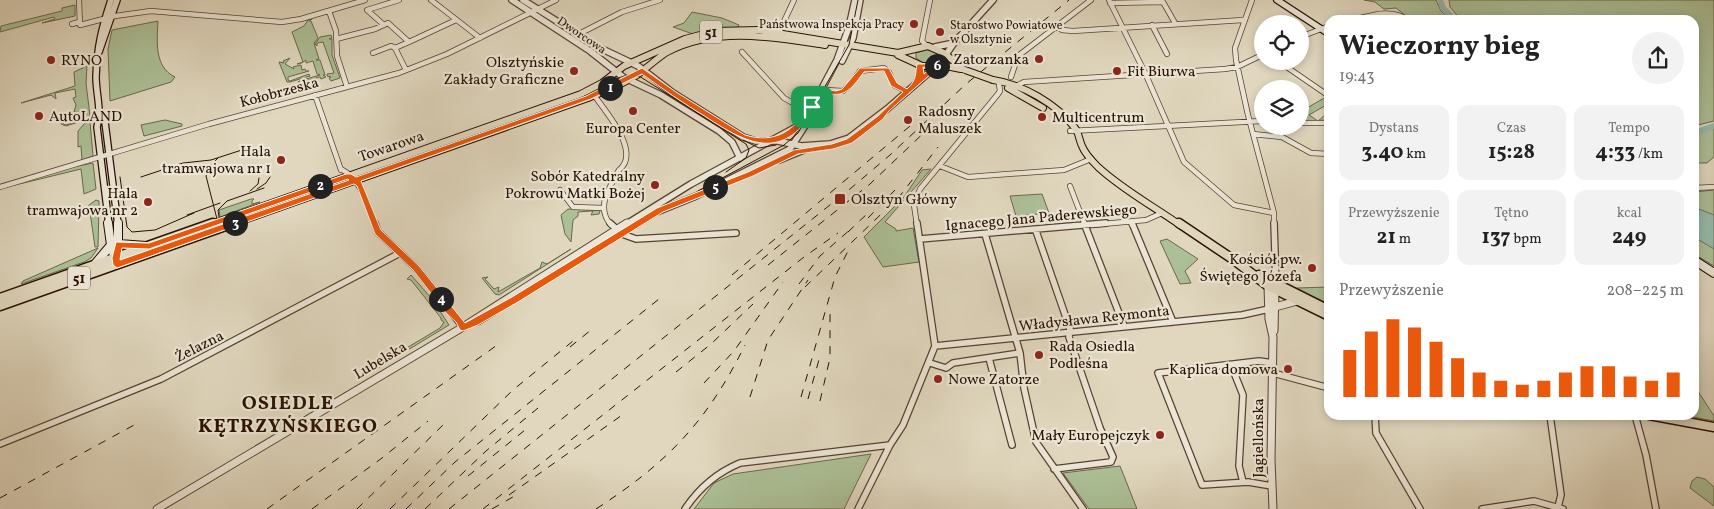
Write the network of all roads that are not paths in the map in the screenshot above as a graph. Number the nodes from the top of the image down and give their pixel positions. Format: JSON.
{"nodes":[{"id":1,"x":79,"y":0,"type":"edge"},
{"id":2,"x":110,"y":0,"type":"edge"},
{"id":3,"x":117,"y":0,"type":"edge"},
{"id":4,"x":365,"y":0,"type":"edge"},
{"id":5,"x":400,"y":0,"type":"edge"},
{"id":6,"x":431,"y":0,"type":"edge"},
{"id":7,"x":512,"y":0,"type":"edge"},
{"id":8,"x":524,"y":0,"type":"edge"},
{"id":9,"x":556,"y":0,"type":"edge"},
{"id":10,"x":660,"y":0,"type":"edge"},
{"id":11,"x":794,"y":0,"type":"edge"},
{"id":12,"x":855,"y":0,"type":"edge"},
{"id":13,"x":860,"y":0,"type":"edge"},
{"id":14,"x":930,"y":0,"type":"edge"},
{"id":15,"x":993,"y":0,"type":"edge"},
{"id":16,"x":1091,"y":0,"type":"edge"},
{"id":17,"x":1252,"y":0,"type":"edge"},
{"id":18,"x":1277,"y":0,"type":"edge"},
{"id":19,"x":1282,"y":0,"type":"edge"},
{"id":20,"x":1159,"y":1,"type":"edge"},
{"id":21,"x":1109,"y":2,"type":"edge"},
{"id":22,"x":537,"y":10,"type":"junction"},
{"id":23,"x":1290,"y":10,"type":"junction"},
{"id":24,"x":329,"y":11,"type":"junction"},
{"id":25,"x":530,"y":13,"type":"junction"},
{"id":26,"x":1375,"y":15,"type":"edge"},
{"id":27,"x":1402,"y":15,"type":"edge"},
{"id":28,"x":107,"y":19,"type":"junction"},
{"id":29,"x":456,"y":20,"type":"junction"},
{"id":30,"x":1244,"y":20,"type":"junction"},
{"id":31,"x":1175,"y":23,"type":"junction"},
{"id":32,"x":72,"y":24,"type":"dead end"},
{"id":33,"x":80,"y":24,"type":"junction"},
{"id":34,"x":384,"y":25,"type":"junction"},
{"id":35,"x":1152,"y":25,"type":"junction"},
{"id":36,"x":1056,"y":26,"type":"junction"},
{"id":37,"x":1122,"y":27,"type":"junction"},
{"id":38,"x":1324,"y":28,"type":"edge"},
{"id":39,"x":1320,"y":29,"type":"junction"},
{"id":40,"x":1324,"y":31,"type":"edge"},
{"id":41,"x":779,"y":32,"type":"junction"},
{"id":42,"x":1309,"y":33,"type":"edge"},
{"id":43,"x":577,"y":34,"type":"junction"},
{"id":44,"x":480,"y":38,"type":"junction"},
{"id":45,"x":336,"y":39,"type":"junction"},
{"id":46,"x":409,"y":42,"type":"junction"},
{"id":47,"x":954,"y":43,"type":"junction"},
{"id":48,"x":847,"y":46,"type":"junction"},
{"id":49,"x":931,"y":47,"type":"junction"},
{"id":50,"x":395,"y":48,"type":"junction"},
{"id":51,"x":915,"y":50,"type":"junction"},
{"id":52,"x":373,"y":52,"type":"dead end"},
{"id":53,"x":742,"y":52,"type":"dead end"},
{"id":54,"x":1167,"y":54,"type":"dead end"},
{"id":55,"x":946,"y":55,"type":"junction"},
{"id":56,"x":1254,"y":59,"type":"edge"},
{"id":57,"x":631,"y":63,"type":"junction"},
{"id":58,"x":917,"y":64,"type":"junction"},
{"id":59,"x":937,"y":66,"type":"junction"},
{"id":60,"x":1237,"y":67,"type":"junction"},
{"id":61,"x":406,"y":70,"type":"junction"},
{"id":62,"x":642,"y":70,"type":"junction"},
{"id":63,"x":964,"y":70,"type":"junction"},
{"id":64,"x":1291,"y":70,"type":"edge"},
{"id":65,"x":616,"y":71,"type":"junction"},
{"id":66,"x":1146,"y":75,"type":"junction"},
{"id":67,"x":1011,"y":77,"type":"dead end"},
{"id":68,"x":627,"y":79,"type":"junction"},
{"id":69,"x":996,"y":82,"type":"junction"},
{"id":70,"x":915,"y":85,"type":"junction"},
{"id":71,"x":1016,"y":86,"type":"junction"},
{"id":72,"x":347,"y":87,"type":"junction"},
{"id":73,"x":826,"y":90,"type":"junction"},
{"id":74,"x":908,"y":92,"type":"junction"},
{"id":75,"x":1324,"y":93,"type":"edge"},
{"id":76,"x":594,"y":95,"type":"junction"},
{"id":77,"x":315,"y":96,"type":"junction"},
{"id":78,"x":814,"y":108,"type":"junction"},
{"id":79,"x":100,"y":117,"type":"junction"},
{"id":80,"x":1249,"y":120,"type":"junction"},
{"id":81,"x":1254,"y":120,"type":"edge"},
{"id":82,"x":1309,"y":123,"type":"edge"},
{"id":83,"x":1324,"y":123,"type":"edge"},
{"id":84,"x":1168,"y":125,"type":"junction"},
{"id":85,"x":1074,"y":131,"type":"junction"},
{"id":86,"x":1253,"y":134,"type":"junction"},
{"id":87,"x":774,"y":141,"type":"junction"},
{"id":88,"x":794,"y":146,"type":"junction"},
{"id":89,"x":827,"y":146,"type":"junction"},
{"id":90,"x":109,"y":155,"type":"junction"},
{"id":91,"x":1324,"y":155,"type":"edge"},
{"id":92,"x":100,"y":157,"type":"junction"},
{"id":93,"x":740,"y":158,"type":"junction"},
{"id":94,"x":1091,"y":160,"type":"junction"},
{"id":95,"x":940,"y":166,"type":"junction"},
{"id":96,"x":737,"y":176,"type":"junction"},
{"id":97,"x":352,"y":178,"type":"junction"},
{"id":98,"x":732,"y":181,"type":"junction"},
{"id":99,"x":1070,"y":186,"type":"dead end"},
{"id":100,"x":0,"y":187,"type":"edge"},
{"id":101,"x":1714,"y":187,"type":"edge"},
{"id":102,"x":713,"y":188,"type":"junction"},
{"id":103,"x":1699,"y":188,"type":"edge"},
{"id":104,"x":560,"y":190,"type":"dead end"},
{"id":105,"x":681,"y":190,"type":"junction"},
{"id":106,"x":690,"y":199,"type":"junction"},
{"id":107,"x":603,"y":208,"type":"junction"},
{"id":108,"x":1162,"y":212,"type":"junction"},
{"id":109,"x":1274,"y":213,"type":"junction"},
{"id":110,"x":1130,"y":222,"type":"junction"},
{"id":111,"x":1086,"y":226,"type":"junction"},
{"id":112,"x":1036,"y":231,"type":"junction"},
{"id":113,"x":620,"y":232,"type":"junction"},
{"id":114,"x":736,"y":233,"type":"dead end"},
{"id":115,"x":985,"y":234,"type":"junction"},
{"id":116,"x":920,"y":239,"type":"junction"},
{"id":117,"x":119,"y":244,"type":"junction"},
{"id":118,"x":110,"y":245,"type":"junction"},
{"id":119,"x":149,"y":246,"type":"junction"},
{"id":120,"x":400,"y":253,"type":"junction"},
{"id":121,"x":116,"y":261,"type":"junction"},
{"id":122,"x":1699,"y":263,"type":"edge"},
{"id":123,"x":94,"y":265,"type":"junction"},
{"id":124,"x":1714,"y":273,"type":"edge"},
{"id":125,"x":1272,"y":285,"type":"junction"},
{"id":126,"x":0,"y":298,"type":"edge"},
{"id":127,"x":1297,"y":301,"type":"junction"},
{"id":128,"x":0,"y":306,"type":"edge"},
{"id":129,"x":1272,"y":308,"type":"junction"},
{"id":130,"x":1324,"y":308,"type":"edge"},
{"id":131,"x":1256,"y":313,"type":"junction"},
{"id":132,"x":1324,"y":314,"type":"edge"},
{"id":133,"x":1270,"y":320,"type":"junction"},
{"id":134,"x":1173,"y":322,"type":"junction"},
{"id":135,"x":1124,"y":326,"type":"junction"},
{"id":136,"x":463,"y":327,"type":"junction"},
{"id":137,"x":1068,"y":333,"type":"junction"},
{"id":138,"x":1273,"y":337,"type":"junction"},
{"id":139,"x":1015,"y":339,"type":"junction"},
{"id":140,"x":935,"y":346,"type":"junction"},
{"id":141,"x":1020,"y":353,"type":"junction"},
{"id":142,"x":989,"y":358,"type":"junction"},
{"id":143,"x":930,"y":363,"type":"junction"},
{"id":144,"x":1273,"y":363,"type":"junction"},
{"id":145,"x":1231,"y":365,"type":"junction"},
{"id":146,"x":1273,"y":373,"type":"junction"},
{"id":147,"x":1324,"y":387,"type":"edge"},
{"id":148,"x":1375,"y":420,"type":"edge"},
{"id":149,"x":1550,"y":420,"type":"edge"},
{"id":150,"x":1636,"y":420,"type":"edge"},
{"id":151,"x":1676,"y":420,"type":"edge"},
{"id":152,"x":1714,"y":427,"type":"edge"},
{"id":153,"x":0,"y":444,"type":"edge"},
{"id":154,"x":890,"y":445,"type":"junction"},
{"id":155,"x":1012,"y":445,"type":"dead end"},
{"id":156,"x":1054,"y":469,"type":"junction"},
{"id":157,"x":1243,"y":482,"type":"junction"},
{"id":158,"x":1272,"y":486,"type":"junction"},
{"id":159,"x":1561,"y":508,"type":"edge"},
{"id":160,"x":157,"y":509,"type":"edge"},
{"id":161,"x":685,"y":509,"type":"edge"},
{"id":162,"x":858,"y":509,"type":"edge"},
{"id":163,"x":1084,"y":509,"type":"edge"},
{"id":164,"x":1273,"y":509,"type":"edge"},
{"id":165,"x":1420,"y":509,"type":"edge"},
{"id":166,"x":1482,"y":509,"type":"edge"},
{"id":167,"x":1656,"y":509,"type":"edge"}],
"edges":[{"from":1,"to":33,"type":"street"},
{"from":2,"to":28,"type":"main road"},
{"from":3,"to":28,"type":"main road"},
{"from":4,"to":24,"type":"street"},
{"from":5,"to":34,"type":"street"},
{"from":6,"to":29,"type":"street"},
{"from":7,"to":25,"type":"street","name":"Dworcowa"},
{"from":8,"to":22,"type":"street","name":"Dworcowa"},
{"from":9,"to":22,"type":"street","name":"Kołobrzeska"},
{"from":10,"to":43,"type":"street"},
{"from":11,"to":41,"type":"street"},
{"from":12,"to":48,"type":"street"},
{"from":13,"to":48,"type":"street"},
{"from":14,"to":49,"type":"street"},
{"from":15,"to":47,"type":"street"},
{"from":16,"to":36,"type":"street"},
{"from":17,"to":30,"type":"street"},
{"from":18,"to":23,"type":"main road"},
{"from":19,"to":23,"type":"main road"},
{"from":20,"to":21,"type":"street"},
{"from":20,"to":31,"type":"street"},
{"from":21,"to":37,"type":"street"},
{"from":22,"to":25,"type":"street","name":"Kołobrzeska"},
{"from":22,"to":43,"type":"street","name":"Dworcowa"},
{"from":23,"to":39,"type":"main road"},
{"from":24,"to":28,"type":"street"},
{"from":24,"to":45,"type":"street"},
{"from":25,"to":44,"type":"street","name":"Kołobrzeska"},
{"from":25,"to":65,"type":"street","name":"Dworcowa"},
{"from":26,"to":27,"type":"street"},
{"from":28,"to":33,"type":"street"},
{"from":28,"to":79,"type":"main road"},
{"from":29,"to":44,"type":"street"},
{"from":29,"to":46,"type":"street"},
{"from":30,"to":31,"type":"street"},
{"from":30,"to":60,"type":"street"},
{"from":31,"to":35,"type":"street"},
{"from":32,"to":33,"type":"street"},
{"from":34,"to":45,"type":"street"},
{"from":34,"to":46,"type":"street"},
{"from":35,"to":37,"type":"street"},
{"from":35,"to":54,"type":"street"},
{"from":36,"to":37,"type":"street"},
{"from":36,"to":67,"type":"street"},
{"from":37,"to":66,"type":"street"},
{"from":38,"to":39,"type":"street"},
{"from":39,"to":40,"type":"main road"},
{"from":39,"to":42,"type":"street"},
{"from":41,"to":48,"type":"main road","number":"51"},
{"from":41,"to":57,"type":"main road","number":"51"},
{"from":43,"to":57,"type":"street","name":"Dworcowa"},
{"from":44,"to":61,"type":"street","name":"Kołobrzeska"},
{"from":45,"to":72,"type":"street"},
{"from":46,"to":50,"type":"street"},
{"from":47,"to":49,"type":"street"},
{"from":47,"to":55,"type":"street"},
{"from":48,"to":51,"type":"main road","number":"51"},
{"from":48,"to":58,"type":"main road","number":"51"},
{"from":48,"to":62,"type":"main road","number":"51"},
{"from":48,"to":73,"type":"street"},
{"from":48,"to":78,"type":"street"},
{"from":49,"to":51,"type":"main road","number":"51"},
{"from":49,"to":55,"type":"main road","number":"51"},
{"from":50,"to":52,"type":"street"},
{"from":50,"to":61,"type":"street"},
{"from":51,"to":58,"type":"street"},
{"from":53,"to":78,"type":"street"},
{"from":55,"to":59,"type":"street"},
{"from":55,"to":63,"type":"main road","number":"51"},
{"from":56,"to":60,"type":"street"},
{"from":57,"to":62,"type":"street"},
{"from":57,"to":65,"type":"main road","number":"51"},
{"from":58,"to":59,"type":"main road","number":"51"},
{"from":58,"to":70,"type":"street"},
{"from":59,"to":63,"type":"main road","number":"51"},
{"from":59,"to":70,"type":"street"},
{"from":60,"to":66,"type":"street"},
{"from":60,"to":80,"type":"street"},
{"from":61,"to":72,"type":"street","name":"Kołobrzeska"},
{"from":62,"to":68,"type":"main road","number":"51"},
{"from":62,"to":87,"type":"street"},
{"from":63,"to":69,"type":"main road","number":"51","bridge":true},
{"from":64,"to":75,"type":"street"},
{"from":65,"to":68,"type":"street","name":"Dworcowa"},
{"from":65,"to":97,"type":"main road","name":"Towarowa","number":"51"},
{"from":66,"to":71,"type":"street"},
{"from":66,"to":84,"type":"street"},
{"from":68,"to":76,"type":"main road","name":"Towarowa","number":"51"},
{"from":68,"to":93,"type":"street"},
{"from":69,"to":71,"type":"main road","number":"51"},
{"from":69,"to":85,"type":"main road","number":"51"},
{"from":69,"to":95,"type":"street"},
{"from":70,"to":74,"type":"street"},
{"from":71,"to":85,"type":"main road","number":"51"},
{"from":72,"to":77,"type":"street","name":"Kołobrzeska"},
{"from":73,"to":74,"type":"street"},
{"from":73,"to":78,"type":"street"},
{"from":74,"to":89,"type":"street"},
{"from":76,"to":97,"type":"main road","name":"Towarowa","number":"51"},
{"from":76,"to":107,"type":"street"},
{"from":77,"to":90,"type":"street","name":"Kołobrzeska"},
{"from":77,"to":97,"type":"street"},
{"from":78,"to":87,"type":"street"},
{"from":78,"to":88,"type":"street"},
{"from":79,"to":90,"type":"main road"},
{"from":79,"to":92,"type":"main road"},
{"from":80,"to":81,"type":"street"},
{"from":80,"to":84,"type":"street"},
{"from":80,"to":86,"type":"street"},
{"from":82,"to":83,"type":"street"},
{"from":84,"to":85,"type":"street"},
{"from":84,"to":109,"type":"street"},
{"from":85,"to":94,"type":"main road","number":"51"},
{"from":86,"to":91,"type":"street"},
{"from":86,"to":109,"type":"street"},
{"from":87,"to":88,"type":"street"},
{"from":87,"to":93,"type":"street"},
{"from":88,"to":89,"type":"street"},
{"from":88,"to":96,"type":"street"},
{"from":89,"to":98,"type":"street"},
{"from":90,"to":92,"type":"street","name":"Kołobrzeska"},
{"from":90,"to":117,"type":"main road"},
{"from":92,"to":100,"type":"street","name":"Kołobrzeska"},
{"from":92,"to":118,"type":"main road"},
{"from":93,"to":105,"type":"street","name":"Lubelska"},
{"from":94,"to":95,"type":"street"},
{"from":94,"to":108,"type":"main road","number":"51"},
{"from":95,"to":116,"type":"street"},
{"from":96,"to":98,"type":"street"},
{"from":96,"to":102,"type":"street"},
{"from":97,"to":119,"type":"main road","name":"Towarowa","number":"51"},
{"from":97,"to":120,"type":"street"},
{"from":97,"to":121,"type":"main road","name":"Towarowa","number":"51"},
{"from":98,"to":102,"type":"street"},
{"from":99,"to":111,"type":"street"},
{"from":101,"to":103,"type":"street"},
{"from":102,"to":106,"type":"street","name":"Lubelska"},
{"from":104,"to":107,"type":"street"},
{"from":105,"to":106,"type":"street"},
{"from":105,"to":113,"type":"street","name":"Lubelska"},
{"from":106,"to":113,"type":"street","name":"Lubelska"},
{"from":107,"to":113,"type":"street"},
{"from":108,"to":110,"type":"street","name":"Ignacego Jana Paderewskiego"},
{"from":108,"to":125,"type":"main road","number":"51"},
{"from":109,"to":125,"type":"street"},
{"from":110,"to":111,"type":"street","name":"Ignacego Jana Paderewskiego"},
{"from":110,"to":134,"type":"street"},
{"from":111,"to":112,"type":"street","name":"Ignacego Jana Paderewskiego"},
{"from":111,"to":135,"type":"street"},
{"from":112,"to":115,"type":"street","name":"Ignacego Jana Paderewskiego"},
{"from":112,"to":137,"type":"street"},
{"from":113,"to":114,"type":"street"},
{"from":113,"to":136,"type":"street","name":"Lubelska"},
{"from":115,"to":116,"type":"street","name":"Ignacego Jana Paderewskiego"},
{"from":115,"to":139,"type":"street"},
{"from":116,"to":140,"type":"street"},
{"from":117,"to":119,"type":"main road"},
{"from":117,"to":121,"type":"main road"},
{"from":118,"to":121,"type":"main road"},
{"from":118,"to":123,"type":"main road"},
{"from":119,"to":121,"type":"main road","name":"Towarowa","number":"51"},
{"from":120,"to":136,"type":"street"},
{"from":120,"to":153,"type":"street","name":"Żelazna"},
{"from":121,"to":123,"type":"main road","name":"Towarowa","number":"51"},
{"from":121,"to":128,"type":"main road","name":"Towarowa","number":"51"},
{"from":122,"to":124,"type":"main road"},
{"from":123,"to":126,"type":"main road","name":"Towarowa","number":"51"},
{"from":125,"to":127,"type":"main road","number":"51"},
{"from":125,"to":129,"type":"street","name":"Jagiellońska"},
{"from":125,"to":130,"type":"main road","number":"51"},
{"from":127,"to":129,"type":"street"},
{"from":127,"to":132,"type":"main road","number":"51"},
{"from":129,"to":131,"type":"street","name":"Władysława Reymonta"},
{"from":129,"to":133,"type":"street","name":"Jagiellońska"},
{"from":129,"to":138,"type":"street","name":"Jagiellońska"},
{"from":131,"to":133,"type":"street"},
{"from":131,"to":134,"type":"street","name":"Władysława Reymonta"},
{"from":133,"to":138,"type":"street","name":"Jagiellońska"},
{"from":134,"to":135,"type":"street","name":"Władysława Reymonta"},
{"from":135,"to":137,"type":"street","name":"Władysława Reymonta"},
{"from":136,"to":160,"type":"street","name":"Lubelska"},
{"from":137,"to":139,"type":"street","name":"Władysława Reymonta"},
{"from":137,"to":156,"type":"street"},
{"from":138,"to":144,"type":"street","name":"Jagiellońska"},
{"from":139,"to":140,"type":"street","name":"Władysława Reymonta"},
{"from":139,"to":141,"type":"street"},
{"from":140,"to":143,"type":"street"},
{"from":141,"to":142,"type":"street"},
{"from":141,"to":156,"type":"street"},
{"from":142,"to":143,"type":"street"},
{"from":142,"to":155,"type":"street"},
{"from":143,"to":154,"type":"street"},
{"from":144,"to":145,"type":"street"},
{"from":144,"to":146,"type":"street","name":"Jagiellońska"},
{"from":145,"to":157,"type":"street"},
{"from":145,"to":157,"type":"street"},
{"from":146,"to":147,"type":"street"},
{"from":146,"to":158,"type":"street","name":"Jagiellońska"},
{"from":148,"to":165,"type":"street"},
{"from":149,"to":159,"type":"street"},
{"from":150,"to":167,"type":"street"},
{"from":151,"to":152,"type":"main road"},
{"from":154,"to":161,"type":"street"},
{"from":154,"to":162,"type":"street"},
{"from":156,"to":163,"type":"street"},
{"from":157,"to":158,"type":"street"},
{"from":158,"to":164,"type":"street","name":"Jagiellońska"},
{"from":159,"to":166,"type":"street"}]}
